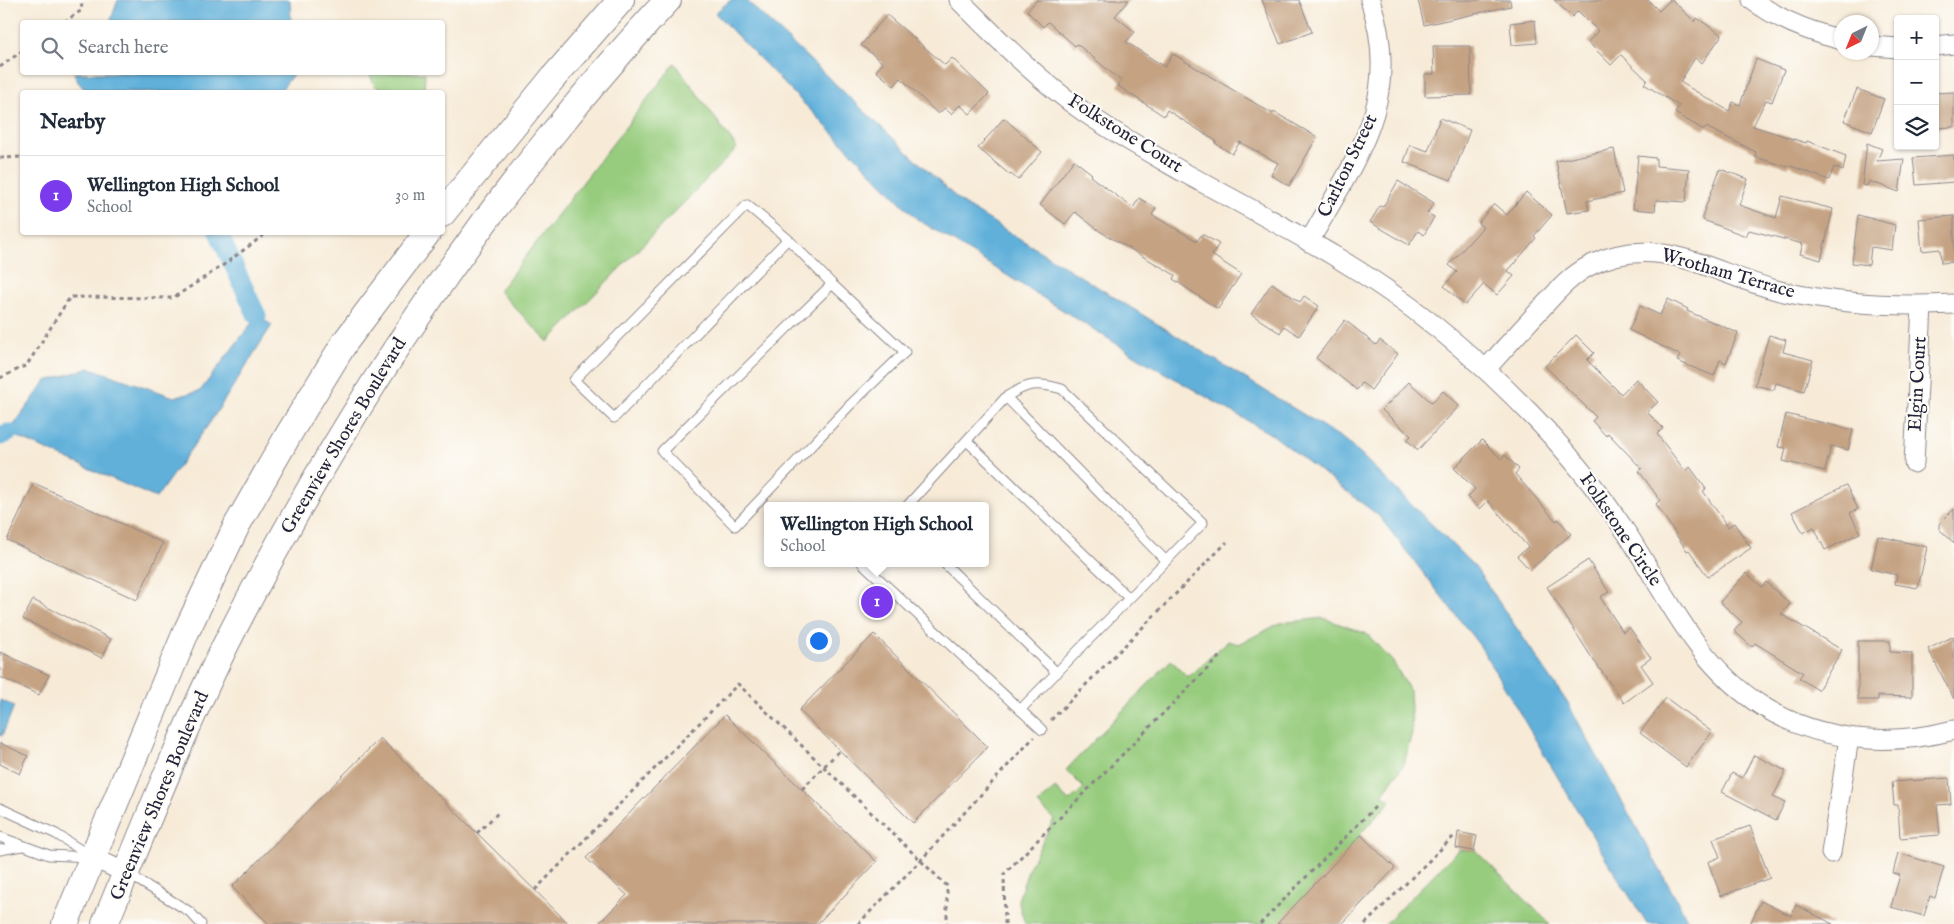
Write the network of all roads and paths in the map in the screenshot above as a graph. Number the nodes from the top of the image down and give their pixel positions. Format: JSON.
{"nodes":[{"id":1,"x":82,"y":0,"type":"edge"},
{"id":2,"x":621,"y":0,"type":"edge"},
{"id":3,"x":668,"y":0,"type":"edge"},
{"id":4,"x":959,"y":0,"type":"edge"},
{"id":5,"x":1370,"y":0,"type":"edge"},
{"id":6,"x":1752,"y":0,"type":"edge"},
{"id":7,"x":67,"y":20,"type":"edge"},
{"id":8,"x":1834,"y":38,"type":"edge"},
{"id":9,"x":1954,"y":44,"type":"edge"},
{"id":10,"x":1939,"y":46,"type":"edge"},
{"id":11,"x":1879,"y":47,"type":"edge"},
{"id":12,"x":1894,"y":48,"type":"edge"},
{"id":13,"x":20,"y":52,"type":"edge"},
{"id":14,"x":0,"y":67,"type":"edge"},
{"id":15,"x":20,"y":157,"type":"edge"},
{"id":16,"x":0,"y":158,"type":"edge"},
{"id":17,"x":445,"y":210,"type":"edge"},
{"id":18,"x":264,"y":235,"type":"edge"},
{"id":19,"x":426,"y":235,"type":"edge"},
{"id":20,"x":788,"y":239,"type":"junction"},
{"id":21,"x":1309,"y":242,"type":"junction"},
{"id":22,"x":832,"y":284,"type":"junction"},
{"id":23,"x":1954,"y":304,"type":"edge"},
{"id":24,"x":1922,"y":306,"type":"junction"},
{"id":25,"x":1486,"y":369,"type":"junction"},
{"id":26,"x":0,"y":378,"type":"edge"},
{"id":27,"x":1006,"y":397,"type":"junction"},
{"id":28,"x":967,"y":441,"type":"junction"},
{"id":29,"x":1914,"y":463,"type":"dead end"},
{"id":30,"x":911,"y":502,"type":"edge"},
{"id":31,"x":1227,"y":542,"type":"dead end"},
{"id":32,"x":1166,"y":561,"type":"junction"},
{"id":33,"x":866,"y":567,"type":"edge"},
{"id":34,"x":948,"y":567,"type":"edge"},
{"id":35,"x":1130,"y":598,"type":"junction"},
{"id":36,"x":1223,"y":653,"type":"dead end"},
{"id":37,"x":1057,"y":673,"type":"junction"},
{"id":38,"x":1020,"y":710,"type":"junction"},
{"id":39,"x":1042,"y":730,"type":"junction"},
{"id":40,"x":1954,"y":730,"type":"edge"},
{"id":41,"x":1849,"y":738,"type":"junction"},
{"id":42,"x":840,"y":750,"type":"dead end"},
{"id":43,"x":823,"y":766,"type":"junction"},
{"id":44,"x":802,"y":789,"type":"dead end"},
{"id":45,"x":1375,"y":807,"type":"dead end"},
{"id":46,"x":0,"y":808,"type":"edge"},
{"id":47,"x":498,"y":813,"type":"dead end"},
{"id":48,"x":477,"y":833,"type":"dead end"},
{"id":49,"x":1454,"y":836,"type":"dead end"},
{"id":50,"x":0,"y":837,"type":"edge"},
{"id":51,"x":24,"y":846,"type":"junction"},
{"id":52,"x":0,"y":850,"type":"edge"},
{"id":53,"x":1831,"y":853,"type":"dead end"},
{"id":54,"x":92,"y":857,"type":"junction"},
{"id":55,"x":920,"y":861,"type":"junction"},
{"id":56,"x":126,"y":872,"type":"junction"},
{"id":57,"x":535,"y":890,"type":"dead end"},
{"id":58,"x":65,"y":924,"type":"edge"},
{"id":59,"x":105,"y":924,"type":"edge"},
{"id":60,"x":201,"y":924,"type":"edge"},
{"id":61,"x":858,"y":924,"type":"edge"},
{"id":62,"x":947,"y":924,"type":"edge"},
{"id":63,"x":1005,"y":924,"type":"edge"},
{"id":64,"x":1260,"y":924,"type":"edge"},
{"id":65,"x":1365,"y":924,"type":"edge"}],
"edges":[{"from":1,"to":7,"type":"path"},
{"from":2,"to":17,"type":"street"},
{"from":3,"to":56,"type":"street","name":"Greenview Shores Boulevard"},
{"from":4,"to":21,"type":"street","name":"Folkstone Court"},
{"from":5,"to":21,"type":"street","name":"Carlton Street"},
{"from":6,"to":8,"type":"street"},
{"from":9,"to":10,"type":"street"},
{"from":11,"to":12,"type":"street"},
{"from":13,"to":14,"type":"path"},
{"from":15,"to":16,"type":"path"},
{"from":18,"to":26,"type":"path"},
{"from":19,"to":54,"type":"street","name":"Greenview Shores Boulevard"},
{"from":20,"to":20,"type":"lane"},
{"from":20,"to":22,"type":"lane"},
{"from":21,"to":25,"type":"street","name":"Folkstone Circle"},
{"from":22,"to":22,"type":"lane"},
{"from":23,"to":24,"type":"street","name":"Wrotham Terrace"},
{"from":24,"to":25,"type":"street","name":"Wrotham Terrace"},
{"from":24,"to":29,"type":"street","name":"Elgin Court"},
{"from":25,"to":41,"type":"street","name":"Folkstone Circle"},
{"from":27,"to":28,"type":"lane"},
{"from":27,"to":32,"type":"lane"},
{"from":27,"to":32,"type":"lane"},
{"from":28,"to":30,"type":"lane"},
{"from":28,"to":35,"type":"lane"},
{"from":31,"to":39,"type":"path"},
{"from":32,"to":35,"type":"lane"},
{"from":33,"to":38,"type":"lane"},
{"from":34,"to":37,"type":"lane"},
{"from":35,"to":37,"type":"lane"},
{"from":36,"to":63,"type":"path"},
{"from":37,"to":38,"type":"lane"},
{"from":38,"to":39,"type":"lane"},
{"from":39,"to":55,"type":"path"},
{"from":40,"to":41,"type":"street","name":"Folkstone Circle"},
{"from":41,"to":53,"type":"street"},
{"from":42,"to":43,"type":"path"},
{"from":43,"to":44,"type":"path"},
{"from":43,"to":55,"type":"path"},
{"from":43,"to":57,"type":"path"},
{"from":45,"to":64,"type":"path"},
{"from":46,"to":54,"type":"lane"},
{"from":47,"to":48,"type":"path"},
{"from":49,"to":65,"type":"path"},
{"from":50,"to":51,"type":"lane"},
{"from":51,"to":52,"type":"lane"},
{"from":51,"to":54,"type":"lane"},
{"from":54,"to":56,"type":"street"},
{"from":54,"to":58,"type":"street","name":"Greenview Shores Boulevard"},
{"from":55,"to":61,"type":"path"},
{"from":55,"to":62,"type":"path"},
{"from":56,"to":59,"type":"street","name":"Greenview Shores Boulevard"},
{"from":56,"to":60,"type":"lane"}]}
